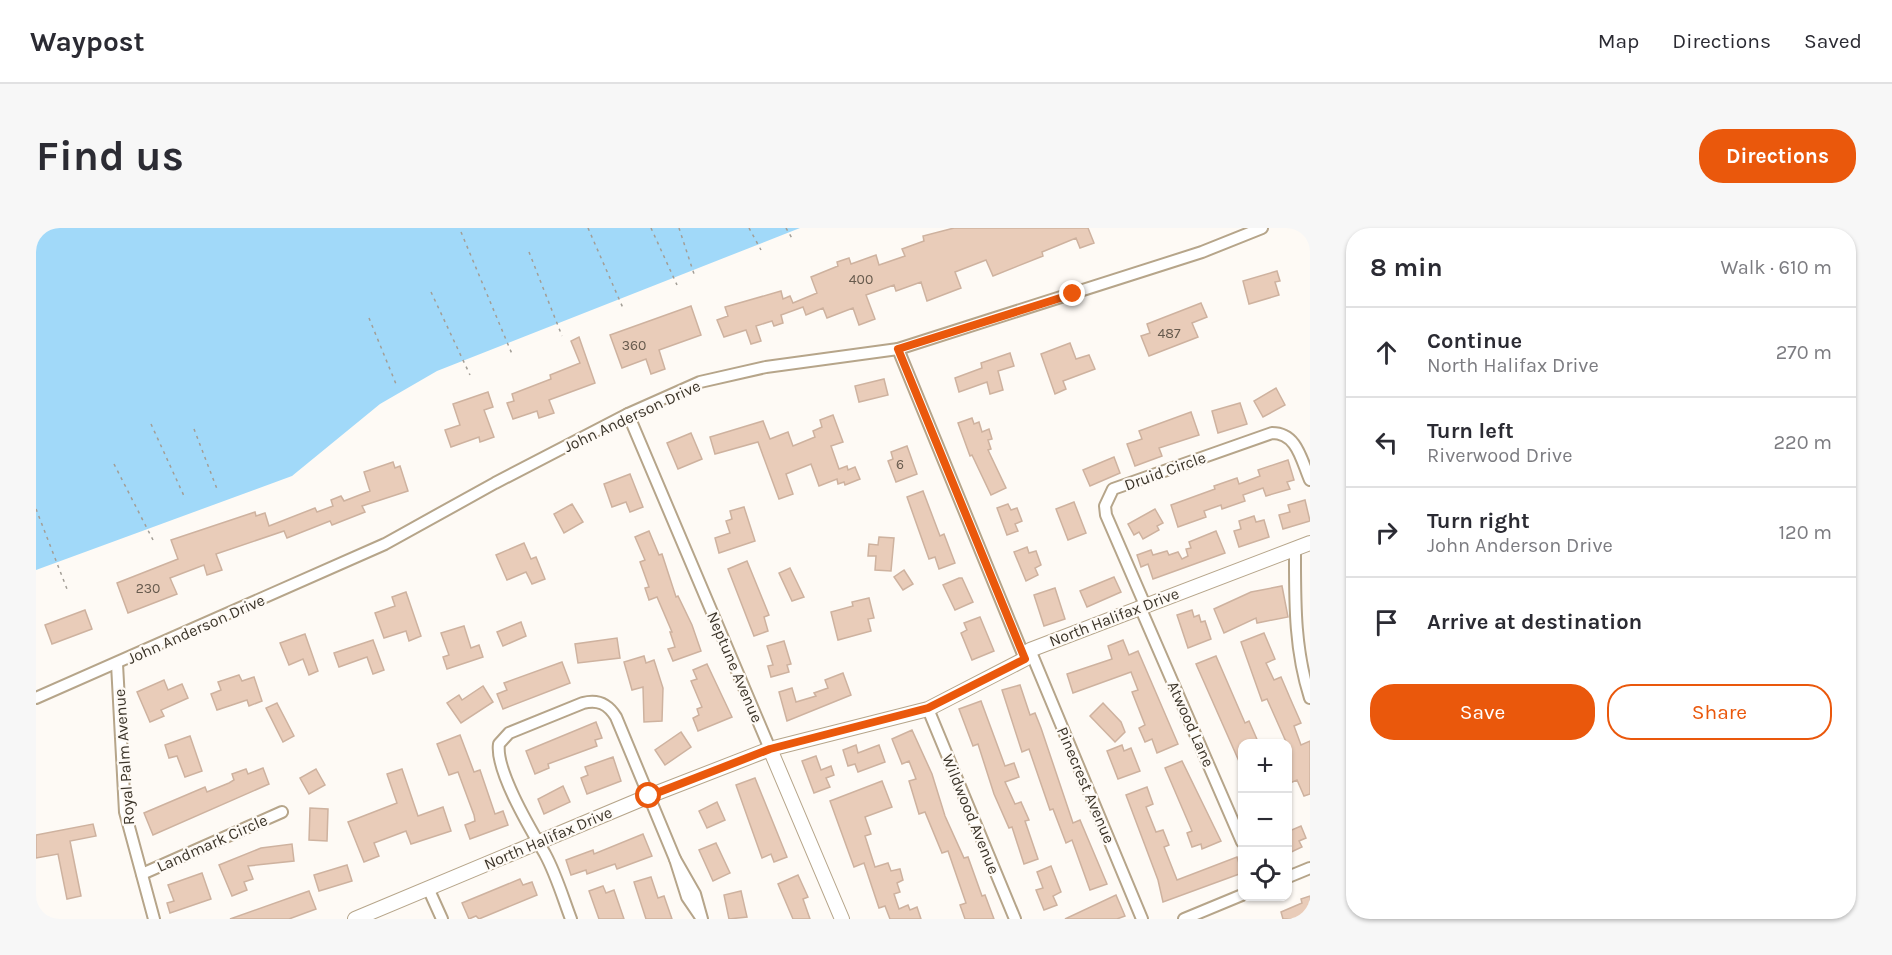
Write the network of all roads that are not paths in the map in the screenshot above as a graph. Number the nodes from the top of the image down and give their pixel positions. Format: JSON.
{"nodes":[{"id":1,"x":1262,"y":228,"type":"edge"},
{"id":2,"x":898,"y":349,"type":"junction"},
{"id":3,"x":628,"y":414,"type":"junction"},
{"id":4,"x":1310,"y":480,"type":"edge"},
{"id":5,"x":1310,"y":543,"type":"edge"},
{"id":6,"x":1295,"y":549,"type":"junction"},
{"id":7,"x":1142,"y":606,"type":"junction"},
{"id":8,"x":1027,"y":655,"type":"junction"},
{"id":9,"x":117,"y":664,"type":"junction"},
{"id":10,"x":36,"y":698,"type":"edge"},
{"id":11,"x":1310,"y":698,"type":"edge"},
{"id":12,"x":928,"y":708,"type":"junction"},
{"id":13,"x":770,"y":749,"type":"junction"},
{"id":14,"x":649,"y":796,"type":"junction"},
{"id":15,"x":282,"y":812,"type":"dead end"},
{"id":16,"x":1238,"y":833,"type":"edge"},
{"id":17,"x":538,"y":843,"type":"junction"},
{"id":18,"x":1310,"y":868,"type":"edge"},
{"id":19,"x":142,"y":874,"type":"junction"},
{"id":20,"x":1292,"y":875,"type":"edge"},
{"id":21,"x":428,"y":888,"type":"junction"},
{"id":22,"x":1238,"y":897,"type":"edge"},
{"id":23,"x":154,"y":919,"type":"edge"},
{"id":24,"x":355,"y":919,"type":"edge"},
{"id":25,"x":442,"y":919,"type":"edge"},
{"id":26,"x":571,"y":919,"type":"edge"},
{"id":27,"x":703,"y":919,"type":"edge"},
{"id":28,"x":842,"y":919,"type":"edge"},
{"id":29,"x":1015,"y":919,"type":"edge"},
{"id":30,"x":1142,"y":919,"type":"edge"},
{"id":31,"x":1184,"y":919,"type":"edge"}],
"edges":[{"from":1,"to":2,"type":"street","name":"John Anderson Drive"},
{"from":2,"to":3,"type":"street","name":"John Anderson Drive"},
{"from":2,"to":8,"type":"street","name":"Pinecrest Avenue"},
{"from":3,"to":9,"type":"street","name":"John Anderson Drive"},
{"from":3,"to":13,"type":"street","name":"Neptune Avenue"},
{"from":4,"to":7,"type":"street","name":"Druid Circle"},
{"from":5,"to":6,"type":"street","name":"North Halifax Drive"},
{"from":6,"to":7,"type":"street","name":"North Halifax Drive"},
{"from":6,"to":11,"type":"street"},
{"from":7,"to":8,"type":"street","name":"North Halifax Drive"},
{"from":7,"to":16,"type":"street","name":"Atwood Lane"},
{"from":8,"to":12,"type":"street","name":"North Halifax Drive"},
{"from":8,"to":30,"type":"street","name":"Pinecrest Avenue"},
{"from":9,"to":10,"type":"street","name":"John Anderson Drive"},
{"from":9,"to":19,"type":"street","name":"Royal Palm Avenue"},
{"from":12,"to":13,"type":"street","name":"North Halifax Drive"},
{"from":12,"to":29,"type":"street","name":"Wildwood Avenue"},
{"from":13,"to":14,"type":"street","name":"North Halifax Drive"},
{"from":13,"to":28,"type":"street","name":"Neptune Avenue"},
{"from":14,"to":17,"type":"street","name":"North Halifax Drive"},
{"from":14,"to":17,"type":"street"},
{"from":14,"to":27,"type":"street"},
{"from":15,"to":19,"type":"street","name":"Landmark Circle"},
{"from":17,"to":21,"type":"street","name":"North Halifax Drive"},
{"from":17,"to":26,"type":"street"},
{"from":18,"to":20,"type":"street"},
{"from":19,"to":23,"type":"street","name":"Royal Palm Avenue"},
{"from":21,"to":24,"type":"street","name":"North Halifax Drive"},
{"from":21,"to":25,"type":"street"},
{"from":22,"to":31,"type":"street"}]}
